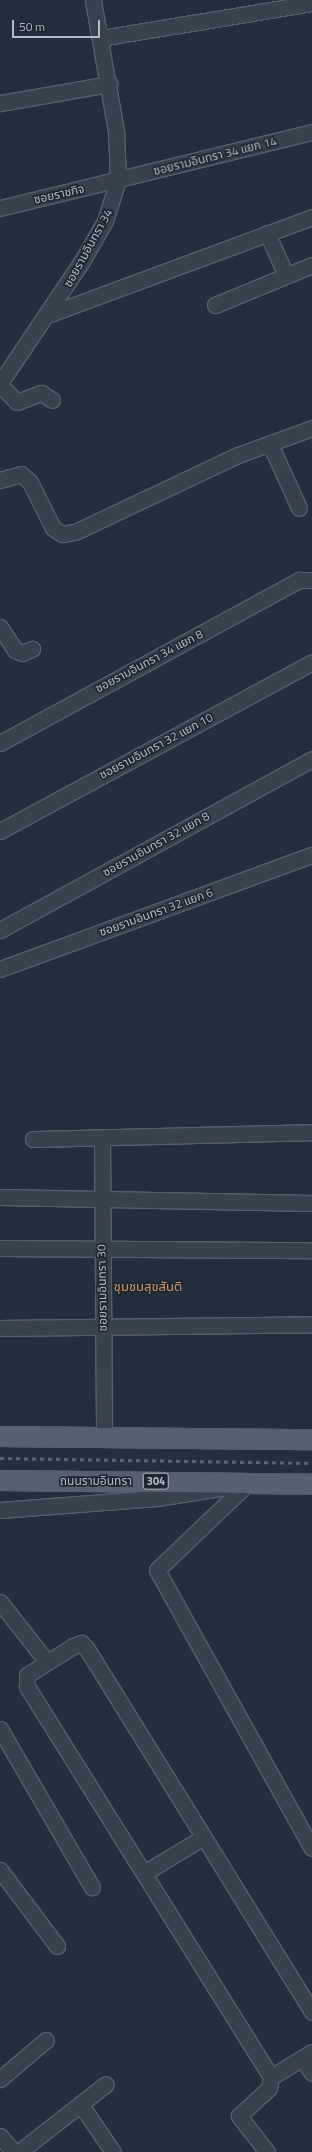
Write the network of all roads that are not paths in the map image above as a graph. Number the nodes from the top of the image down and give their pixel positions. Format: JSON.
{"nodes":[{"id":1,"x":93,"y":0,"type":"edge"},
{"id":2,"x":312,"y":3,"type":"edge"},
{"id":3,"x":101,"y":38,"type":"junction"},
{"id":4,"x":109,"y":84,"type":"junction"},
{"id":5,"x":0,"y":103,"type":"edge"},
{"id":6,"x":312,"y":132,"type":"edge"},
{"id":7,"x":118,"y":180,"type":"junction"},
{"id":8,"x":0,"y":208,"type":"edge"},
{"id":9,"x":312,"y":217,"type":"edge"},
{"id":10,"x":267,"y":233,"type":"junction"},
{"id":11,"x":312,"y":265,"type":"edge"},
{"id":12,"x":286,"y":275,"type":"junction"},
{"id":13,"x":215,"y":305,"type":"dead end"},
{"id":14,"x":50,"y":314,"type":"junction"},
{"id":15,"x":0,"y":384,"type":"edge"},
{"id":16,"x":52,"y":400,"type":"dead end"},
{"id":17,"x":312,"y":428,"type":"edge"},
{"id":18,"x":270,"y":444,"type":"junction"},
{"id":19,"x":0,"y":480,"type":"edge"},
{"id":20,"x":299,"y":508,"type":"dead end"},
{"id":21,"x":305,"y":580,"type":"edge"},
{"id":22,"x":0,"y":627,"type":"edge"},
{"id":23,"x":32,"y":649,"type":"dead end"},
{"id":24,"x":312,"y":662,"type":"edge"},
{"id":25,"x":0,"y":743,"type":"edge"},
{"id":26,"x":312,"y":759,"type":"edge"},
{"id":27,"x":0,"y":831,"type":"edge"},
{"id":28,"x":312,"y":855,"type":"edge"},
{"id":29,"x":0,"y":930,"type":"edge"},
{"id":30,"x":0,"y":969,"type":"edge"},
{"id":31,"x":312,"y":1132,"type":"edge"},
{"id":32,"x":33,"y":1139,"type":"dead end"},
{"id":33,"x":102,"y":1139,"type":"junction"},
{"id":34,"x":0,"y":1197,"type":"edge"},
{"id":35,"x":102,"y":1201,"type":"junction"},
{"id":36,"x":312,"y":1203,"type":"edge"},
{"id":37,"x":0,"y":1248,"type":"edge"},
{"id":38,"x":102,"y":1249,"type":"junction"},
{"id":39,"x":312,"y":1250,"type":"edge"},
{"id":40,"x":312,"y":1324,"type":"edge"},
{"id":41,"x":103,"y":1326,"type":"junction"},
{"id":42,"x":3,"y":1328,"type":"dead end"},
{"id":43,"x":0,"y":1436,"type":"edge"},
{"id":44,"x":104,"y":1438,"type":"junction"},
{"id":45,"x":312,"y":1440,"type":"edge"},
{"id":46,"x":0,"y":1480,"type":"edge"},
{"id":47,"x":247,"y":1482,"type":"junction"},
{"id":48,"x":312,"y":1484,"type":"edge"},
{"id":49,"x":0,"y":1510,"type":"edge"},
{"id":50,"x":0,"y":1602,"type":"edge"},
{"id":51,"x":47,"y":1662,"type":"junction"},
{"id":52,"x":0,"y":1729,"type":"edge"},
{"id":53,"x":202,"y":1838,"type":"junction"},
{"id":54,"x":312,"y":1848,"type":"edge"},
{"id":55,"x":0,"y":1870,"type":"edge"},
{"id":56,"x":144,"y":1873,"type":"junction"},
{"id":57,"x":92,"y":1887,"type":"dead end"},
{"id":58,"x":57,"y":1946,"type":"dead end"},
{"id":59,"x":312,"y":2012,"type":"edge"},
{"id":60,"x":46,"y":2040,"type":"dead end"},
{"id":61,"x":307,"y":2055,"type":"edge"},
{"id":62,"x":312,"y":2073,"type":"edge"},
{"id":63,"x":271,"y":2077,"type":"junction"},
{"id":64,"x":0,"y":2079,"type":"edge"},
{"id":65,"x":106,"y":2084,"type":"dead end"},
{"id":66,"x":81,"y":2105,"type":"junction"},
{"id":67,"x":0,"y":2136,"type":"edge"},
{"id":68,"x":14,"y":2152,"type":"edge"},
{"id":69,"x":19,"y":2152,"type":"edge"},
{"id":70,"x":113,"y":2152,"type":"edge"},
{"id":71,"x":267,"y":2152,"type":"edge"}],
"edges":[{"from":1,"to":3,"type":"street","name":"ซอยรามอินทรา 34"},
{"from":2,"to":3,"type":"street"},
{"from":3,"to":4,"type":"street","name":"ซอยรามอินทรา 34"},
{"from":4,"to":5,"type":"street"},
{"from":4,"to":7,"type":"street","name":"ซอยรามอินทรา 34"},
{"from":6,"to":7,"type":"street","name":"ซอยรามอินทรา 34 แยก 14"},
{"from":7,"to":8,"type":"street","name":"ซอยราชกิจ"},
{"from":7,"to":14,"type":"street","name":"ซอยรามอินทรา 34"},
{"from":9,"to":10,"type":"street"},
{"from":10,"to":12,"type":"street"},
{"from":10,"to":14,"type":"street"},
{"from":11,"to":12,"type":"street"},
{"from":12,"to":13,"type":"street"},
{"from":14,"to":15,"type":"street","name":"ซอยรามอินทรา 34"},
{"from":15,"to":16,"type":"street"},
{"from":17,"to":18,"type":"street"},
{"from":18,"to":19,"type":"street"},
{"from":18,"to":20,"type":"street"},
{"from":21,"to":25,"type":"street","name":"ซอยรามอินทรา 34 แยก 8"},
{"from":22,"to":23,"type":"street"},
{"from":24,"to":27,"type":"street","name":"ซอยรามอินทรา 32 แยก 10"},
{"from":26,"to":29,"type":"street","name":"ซอยรามอินทรา 32 แยก 8"},
{"from":28,"to":30,"type":"street","name":"ซอยรามอินทรา 32 แยก 6"},
{"from":31,"to":33,"type":"street"},
{"from":32,"to":33,"type":"street"},
{"from":33,"to":35,"type":"street","name":"ซอยรามอินทรา 30"},
{"from":34,"to":35,"type":"street"},
{"from":35,"to":36,"type":"street"},
{"from":35,"to":38,"type":"street","name":"ซอยรามอินทรา 30"},
{"from":37,"to":38,"type":"street"},
{"from":38,"to":39,"type":"street"},
{"from":38,"to":41,"type":"street","name":"ซอยรามอินทรา 30"},
{"from":40,"to":41,"type":"street"},
{"from":41,"to":42,"type":"street"},
{"from":41,"to":44,"type":"street","name":"ซอยรามอินทรา 30"},
{"from":43,"to":44,"type":"main road"},
{"from":44,"to":45,"type":"main road"},
{"from":46,"to":47,"type":"main road","name":"ถนนรามอินทรา","number":"304"},
{"from":47,"to":48,"type":"main road","name":"ถนนรามอินทรา","number":"304"},
{"from":47,"to":49,"type":"street"},
{"from":47,"to":54,"type":"street"},
{"from":50,"to":51,"type":"street"},
{"from":51,"to":53,"type":"street"},
{"from":51,"to":56,"type":"street"},
{"from":52,"to":57,"type":"street"},
{"from":53,"to":56,"type":"street"},
{"from":53,"to":59,"type":"street"},
{"from":55,"to":58,"type":"street"},
{"from":56,"to":63,"type":"street"},
{"from":60,"to":64,"type":"street"},
{"from":61,"to":62,"type":"street"},
{"from":61,"to":63,"type":"street"},
{"from":63,"to":71,"type":"street"},
{"from":65,"to":66,"type":"street"},
{"from":66,"to":69,"type":"street"},
{"from":66,"to":70,"type":"street"},
{"from":67,"to":68,"type":"street"}]}
